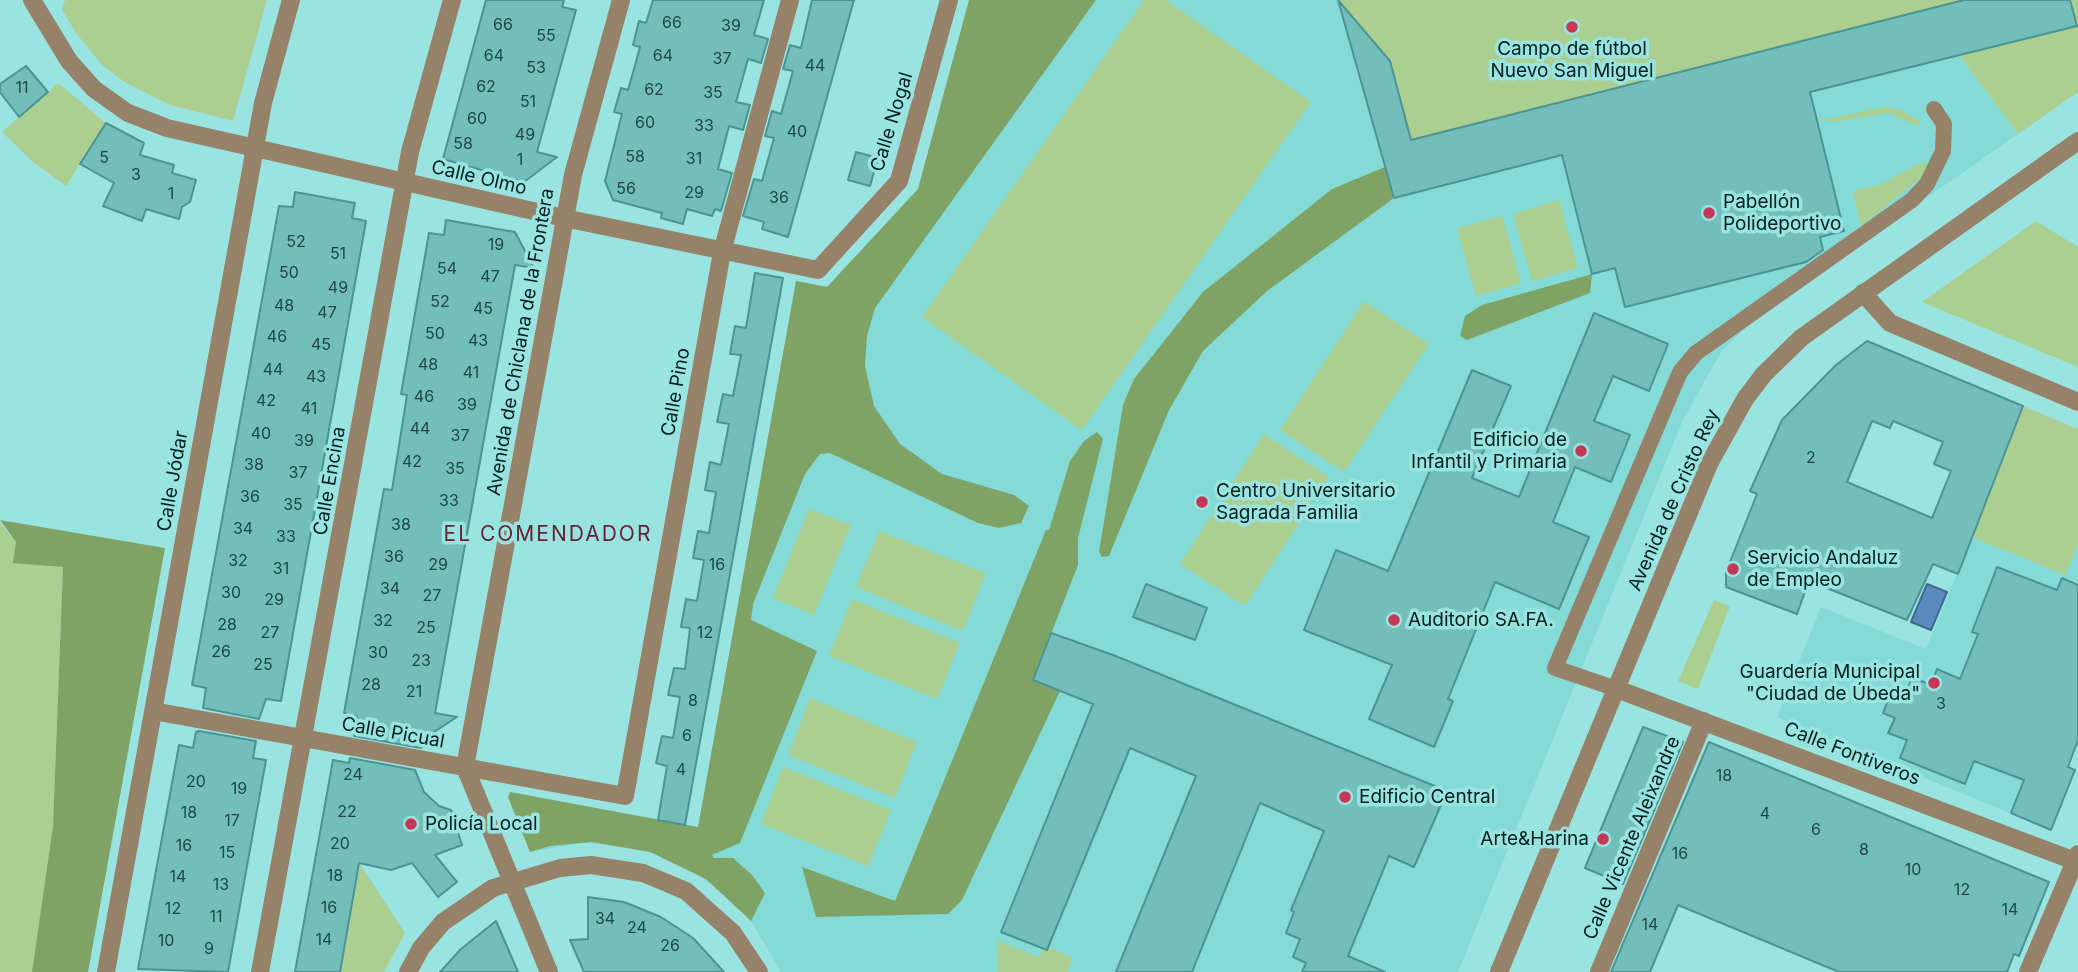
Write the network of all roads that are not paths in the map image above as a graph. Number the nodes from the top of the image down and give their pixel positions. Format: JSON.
{"nodes":[{"id":1,"x":291,"y":0,"type":"edge"},
{"id":2,"x":452,"y":0,"type":"edge"},
{"id":3,"x":621,"y":0,"type":"edge"},
{"id":4,"x":790,"y":0,"type":"edge"},
{"id":5,"x":949,"y":0,"type":"edge"},
{"id":6,"x":37,"y":3,"type":"edge"},
{"id":7,"x":1934,"y":109,"type":"dead end"},
{"id":8,"x":2078,"y":141,"type":"edge"},
{"id":9,"x":255,"y":149,"type":"junction"},
{"id":10,"x":405,"y":182,"type":"junction"},
{"id":11,"x":564,"y":218,"type":"junction"},
{"id":12,"x":722,"y":252,"type":"junction"},
{"id":13,"x":818,"y":270,"type":"joint"},
{"id":14,"x":1863,"y":293,"type":"junction"},
{"id":15,"x":2078,"y":402,"type":"edge"},
{"id":16,"x":1614,"y":688,"type":"junction"},
{"id":17,"x":153,"y":711,"type":"junction"},
{"id":18,"x":1704,"y":721,"type":"junction"},
{"id":19,"x":303,"y":737,"type":"junction"},
{"id":20,"x":466,"y":767,"type":"junction"},
{"id":21,"x":625,"y":796,"type":"joint"},
{"id":22,"x":2077,"y":858,"type":"edge"},
{"id":23,"x":511,"y":881,"type":"junction"},
{"id":24,"x":106,"y":972,"type":"edge"},
{"id":25,"x":260,"y":972,"type":"edge"},
{"id":26,"x":408,"y":972,"type":"edge"},
{"id":27,"x":549,"y":972,"type":"edge"},
{"id":28,"x":759,"y":972,"type":"edge"},
{"id":29,"x":1499,"y":972,"type":"edge"},
{"id":30,"x":1599,"y":972,"type":"edge"},
{"id":31,"x":2028,"y":972,"type":"edge"}],
"edges":[{"from":1,"to":9,"type":"street","name":"Calle Jódar"},
{"from":2,"to":10,"type":"street","name":"Calle Encina"},
{"from":3,"to":11,"type":"street","name":"Avenida de Chiclana de la Frontera"},
{"from":4,"to":12,"type":"street","name":"Calle Pino"},
{"from":5,"to":13,"type":"street","name":"Calle Nogal"},
{"from":6,"to":9,"type":"street","name":"Calle Olmo"},
{"from":7,"to":16,"type":"lane"},
{"from":8,"to":14,"type":"street","name":"Avenida de Cristo Rey"},
{"from":9,"to":10,"type":"street","name":"Calle Olmo"},
{"from":9,"to":17,"type":"street","name":"Calle Jódar"},
{"from":10,"to":11,"type":"street","name":"Calle Olmo"},
{"from":10,"to":19,"type":"street","name":"Calle Encina"},
{"from":11,"to":12,"type":"street","name":"Calle Olmo"},
{"from":11,"to":20,"type":"street","name":"Avenida de Chiclana de la Frontera"},
{"from":12,"to":13,"type":"street","name":"Calle Olmo"},
{"from":12,"to":21,"type":"street","name":"Calle Pino"},
{"from":14,"to":15,"type":"street"},
{"from":14,"to":16,"type":"street","name":"Avenida de Cristo Rey"},
{"from":16,"to":18,"type":"street","name":"Calle Fontiveros"},
{"from":16,"to":29,"type":"street","name":"Avenida de Cristo Rey"},
{"from":17,"to":19,"type":"street","name":"Calle Picual"},
{"from":17,"to":24,"type":"street","name":"Calle Jódar"},
{"from":18,"to":22,"type":"street","name":"Calle Fontiveros"},
{"from":18,"to":30,"type":"street","name":"Calle Vicente Aleixandre"},
{"from":19,"to":20,"type":"street","name":"Calle Picual"},
{"from":19,"to":25,"type":"street","name":"Calle Encina"},
{"from":20,"to":21,"type":"street","name":"Calle Picual"},
{"from":20,"to":23,"type":"street"},
{"from":22,"to":31,"type":"street"},
{"from":23,"to":26,"type":"street"},
{"from":23,"to":27,"type":"street"},
{"from":23,"to":28,"type":"street"}]}
